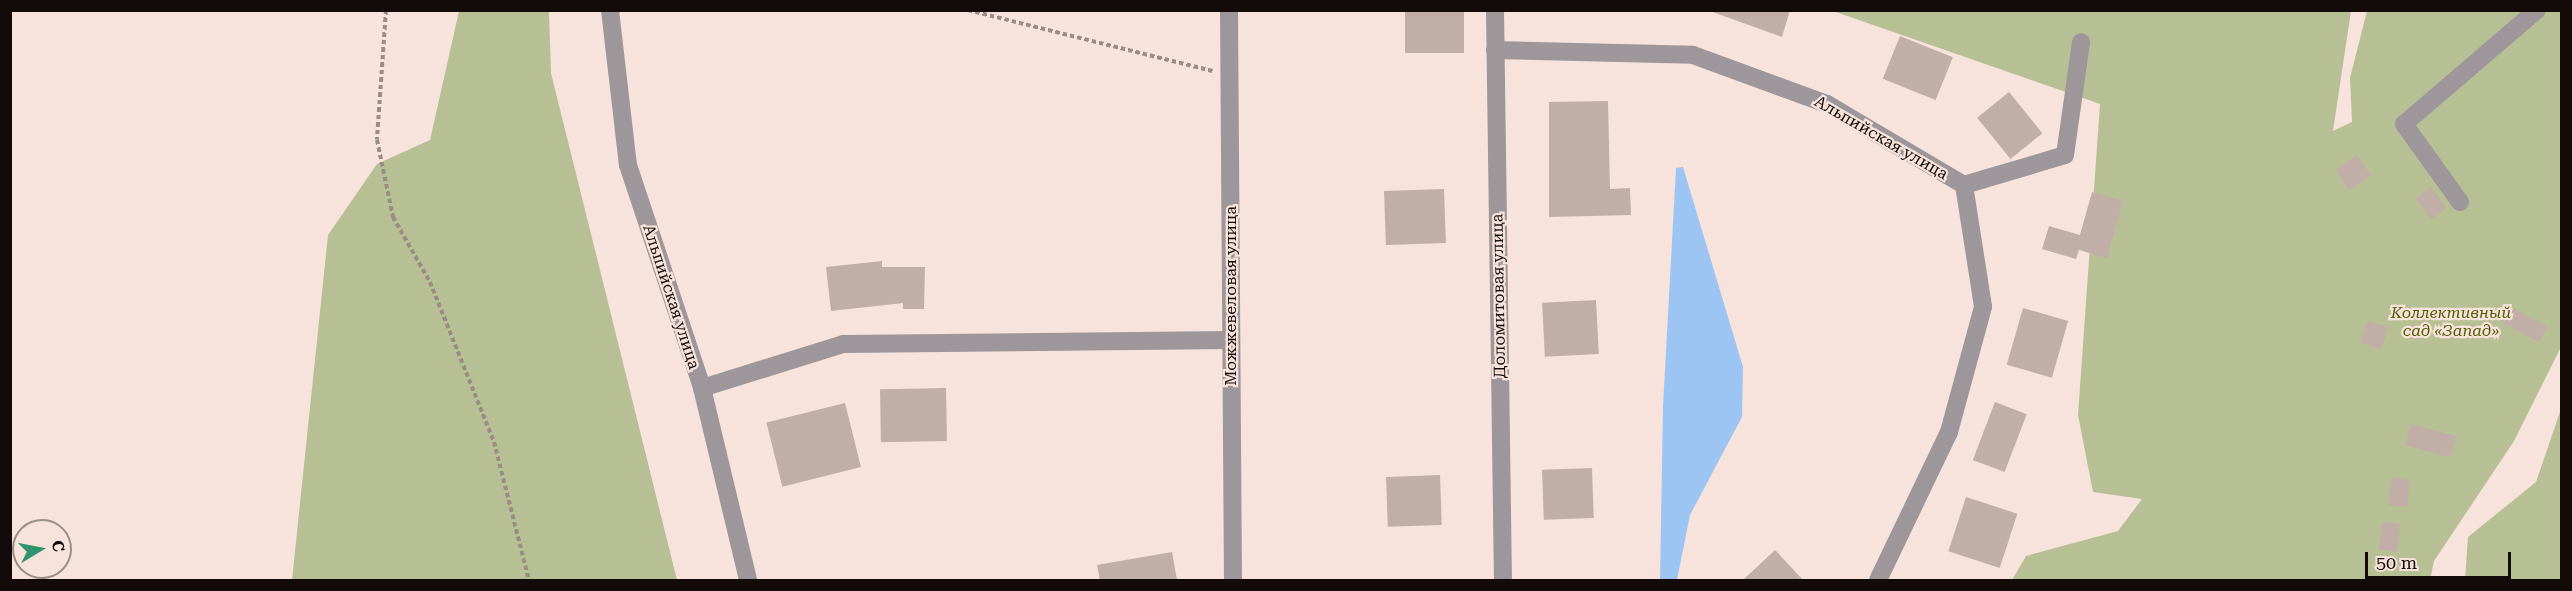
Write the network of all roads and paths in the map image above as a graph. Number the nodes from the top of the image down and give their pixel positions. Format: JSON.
{"nodes":[{"id":1,"x":386,"y":10,"type":"edge"},
{"id":2,"x":610,"y":10,"type":"edge"},
{"id":3,"x":968,"y":10,"type":"edge"},
{"id":4,"x":1229,"y":10,"type":"edge"},
{"id":5,"x":1495,"y":10,"type":"edge"},
{"id":6,"x":2537,"y":10,"type":"edge"},
{"id":7,"x":2081,"y":42,"type":"dead end"},
{"id":8,"x":1495,"y":50,"type":"junction"},
{"id":9,"x":1229,"y":75,"type":"junction"},
{"id":10,"x":1964,"y":185,"type":"junction"},
{"id":11,"x":2460,"y":202,"type":"dead end"},
{"id":12,"x":1231,"y":340,"type":"junction"},
{"id":13,"x":702,"y":388,"type":"junction"},
{"id":14,"x":529,"y":580,"type":"edge"},
{"id":15,"x":748,"y":580,"type":"edge"},
{"id":16,"x":1233,"y":580,"type":"edge"},
{"id":17,"x":1503,"y":580,"type":"edge"},
{"id":18,"x":1878,"y":580,"type":"edge"}],
"edges":[{"from":1,"to":14,"type":"path"},
{"from":2,"to":13,"type":"street","name":"Альпийская улица"},
{"from":3,"to":9,"type":"path"},
{"from":4,"to":9,"type":"street","name":"Можжевеловая улица"},
{"from":5,"to":8,"type":"street","name":"Доломитовая улица"},
{"from":6,"to":11,"type":"street"},
{"from":7,"to":10,"type":"street"},
{"from":8,"to":10,"type":"street","name":"Альпийская улица"},
{"from":8,"to":17,"type":"street","name":"Доломитовая улица"},
{"from":9,"to":12,"type":"street","name":"Можжевеловая улица"},
{"from":10,"to":18,"type":"street","name":"Альпийская улица"},
{"from":12,"to":13,"type":"street"},
{"from":12,"to":16,"type":"street","name":"Можжевеловая улица"},
{"from":13,"to":15,"type":"street","name":"Альпийская улица"}]}
